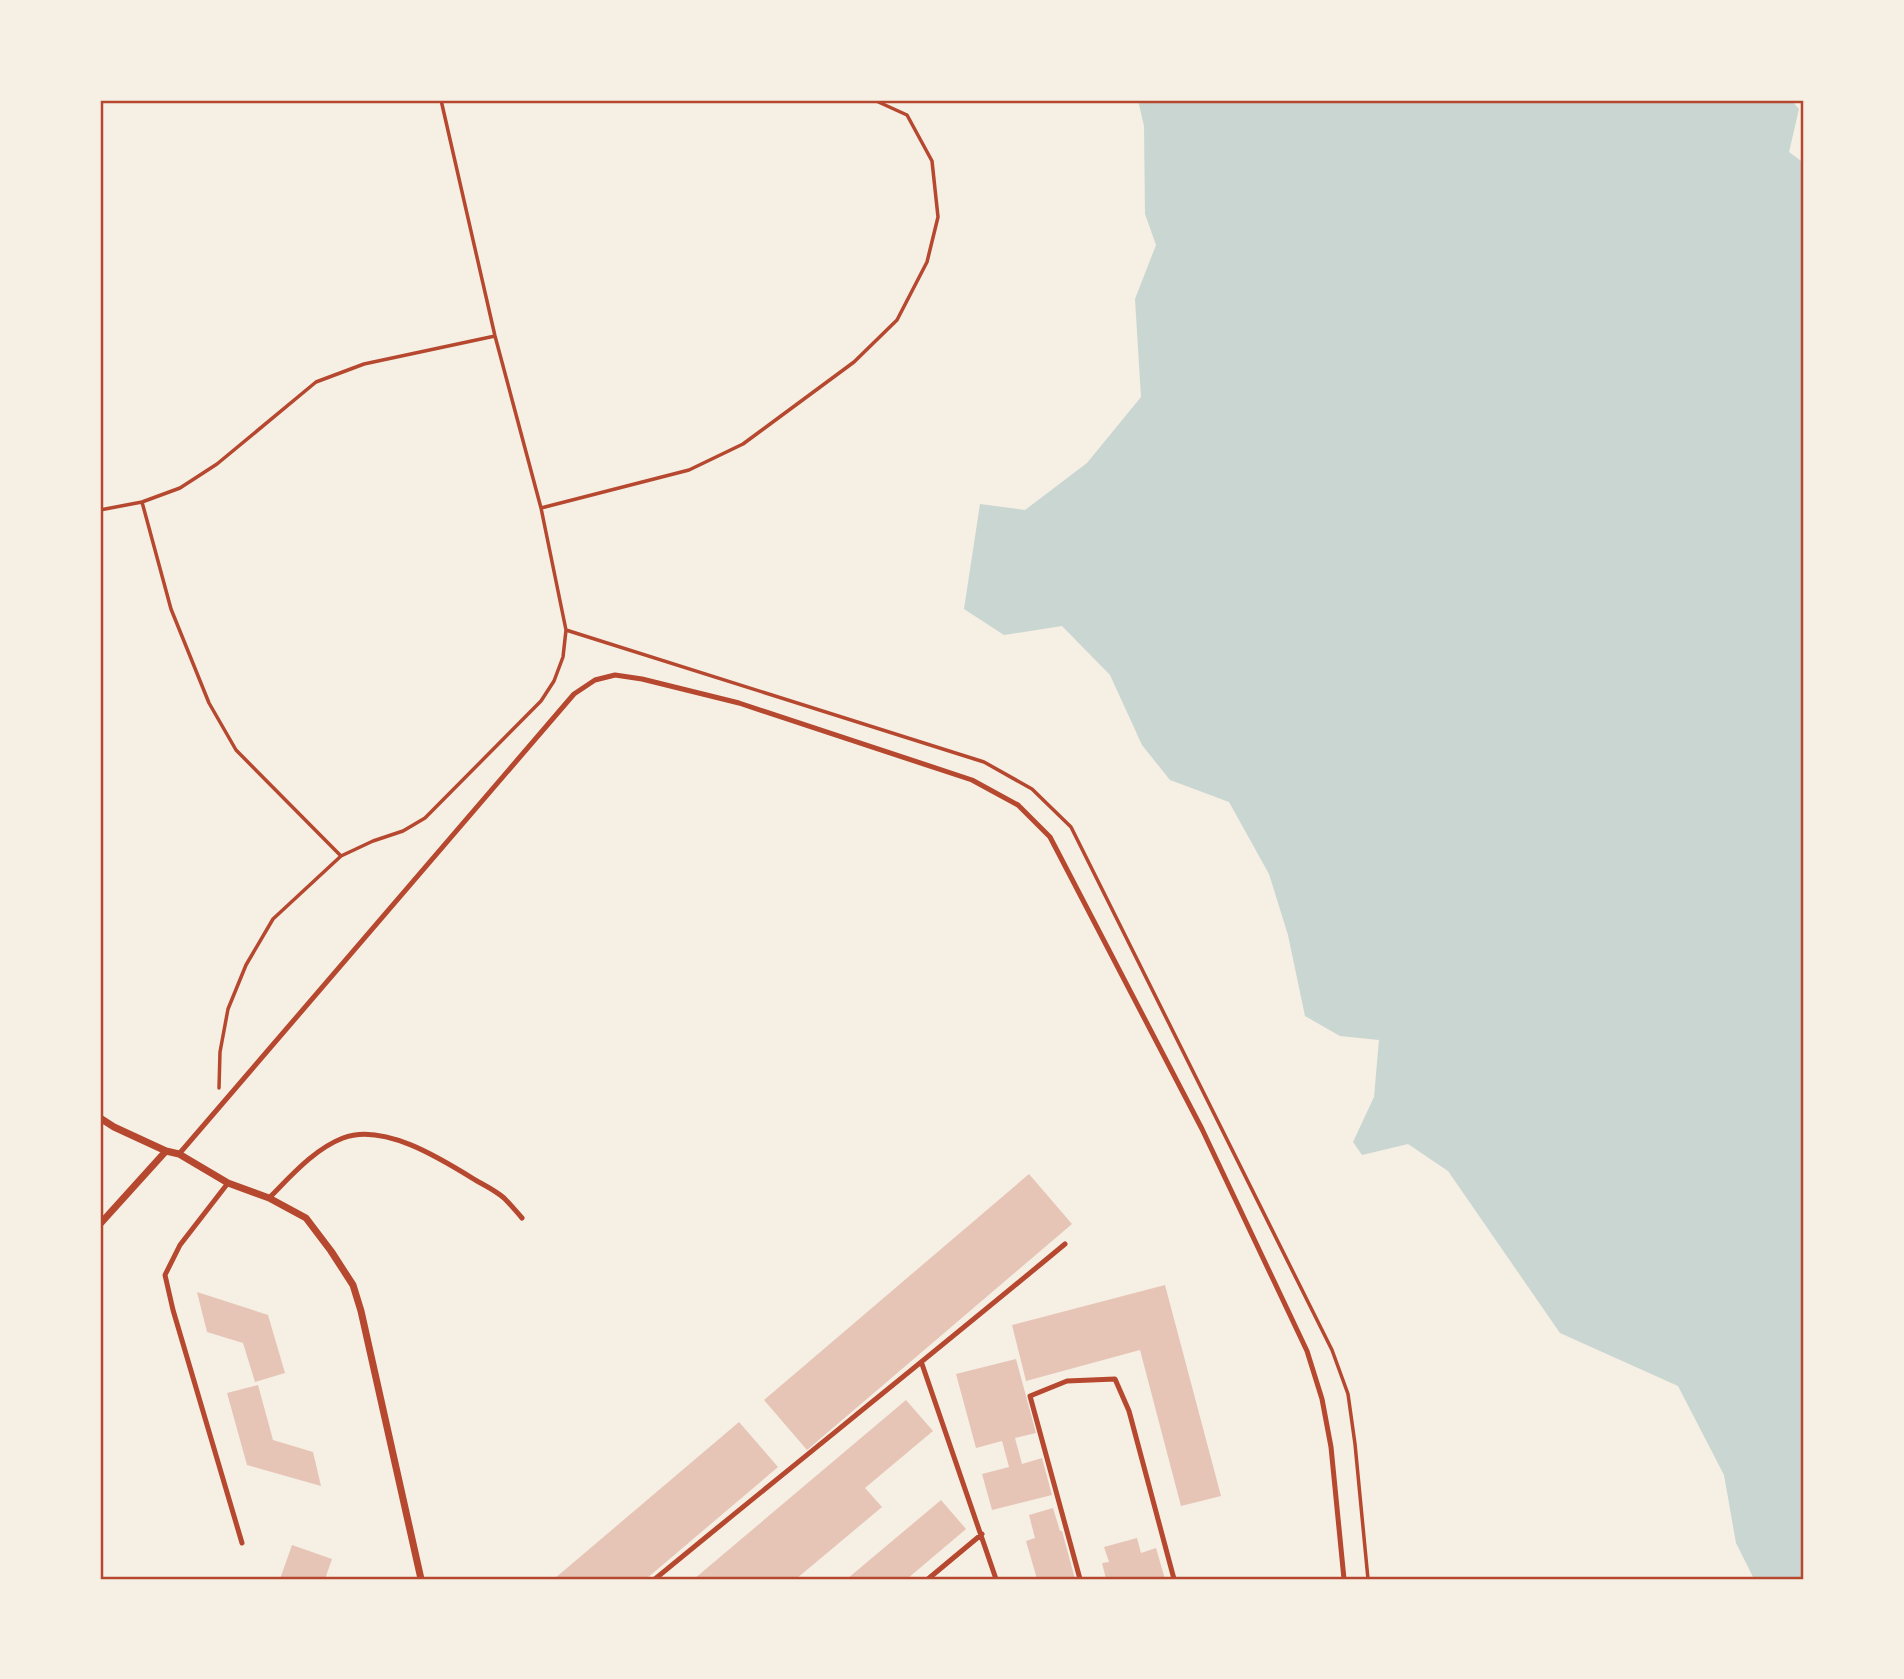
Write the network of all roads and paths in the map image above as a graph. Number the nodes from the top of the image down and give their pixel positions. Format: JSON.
{"nodes":[{"id":1,"x":441,"y":100,"type":"edge"},
{"id":2,"x":874,"y":100,"type":"edge"},
{"id":3,"x":495,"y":336,"type":"junction"},
{"id":4,"x":142,"y":502,"type":"junction"},
{"id":5,"x":541,"y":508,"type":"junction"},
{"id":6,"x":100,"y":510,"type":"edge"},
{"id":7,"x":566,"y":631,"type":"junction"},
{"id":8,"x":341,"y":856,"type":"junction"},
{"id":9,"x":219,"y":1110,"type":"junction"},
{"id":10,"x":100,"y":1118,"type":"edge"},
{"id":11,"x":166,"y":1151,"type":"junction"},
{"id":12,"x":179,"y":1154,"type":"junction"},
{"id":13,"x":228,"y":1183,"type":"junction"},
{"id":14,"x":269,"y":1198,"type":"junction"},
{"id":15,"x":522,"y":1218,"type":"dead end"},
{"id":16,"x":100,"y":1224,"type":"edge"},
{"id":17,"x":1065,"y":1244,"type":"dead end"},
{"id":18,"x":922,"y":1364,"type":"junction"},
{"id":19,"x":982,"y":1534,"type":"junction"},
{"id":20,"x":242,"y":1543,"type":"dead end"},
{"id":21,"x":421,"y":1579,"type":"edge"},
{"id":22,"x":654,"y":1579,"type":"edge"},
{"id":23,"x":928,"y":1579,"type":"edge"},
{"id":24,"x":996,"y":1579,"type":"edge"},
{"id":25,"x":1080,"y":1579,"type":"edge"},
{"id":26,"x":1174,"y":1579,"type":"edge"},
{"id":27,"x":1344,"y":1579,"type":"edge"},
{"id":28,"x":1368,"y":1579,"type":"edge"}],
"edges":[{"from":1,"to":3,"type":"path"},
{"from":2,"to":5,"type":"path"},
{"from":3,"to":4,"type":"path"},
{"from":3,"to":5,"type":"path"},
{"from":4,"to":6,"type":"path"},
{"from":4,"to":8,"type":"path"},
{"from":5,"to":7,"type":"path"},
{"from":7,"to":8,"type":"path"},
{"from":7,"to":28,"type":"path"},
{"from":8,"to":9,"type":"path"},
{"from":9,"to":12,"type":"lane"},
{"from":9,"to":27,"type":"lane"},
{"from":10,"to":11,"type":"street"},
{"from":11,"to":12,"type":"street"},
{"from":11,"to":16,"type":"street"},
{"from":12,"to":13,"type":"street"},
{"from":13,"to":14,"type":"street"},
{"from":13,"to":20,"type":"lane"},
{"from":14,"to":15,"type":"lane"},
{"from":14,"to":21,"type":"street"},
{"from":17,"to":18,"type":"lane"},
{"from":18,"to":19,"type":"lane"},
{"from":18,"to":22,"type":"lane"},
{"from":19,"to":23,"type":"lane"},
{"from":19,"to":24,"type":"lane"},
{"from":25,"to":26,"type":"lane"}]}
